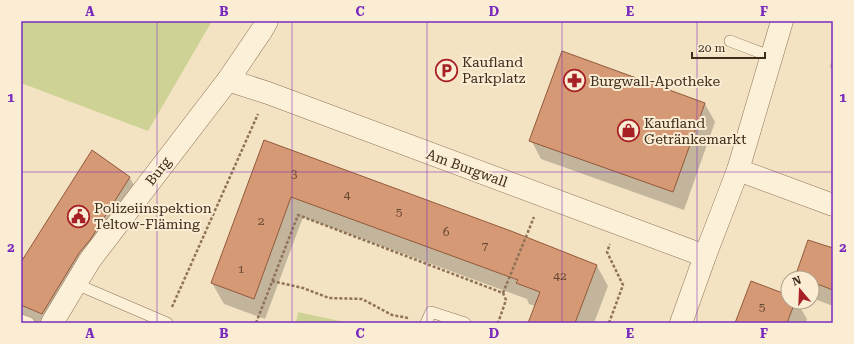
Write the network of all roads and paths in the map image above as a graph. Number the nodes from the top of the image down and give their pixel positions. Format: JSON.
{"nodes":[{"id":1,"x":267,"y":21,"type":"edge"},
{"id":2,"x":782,"y":21,"type":"edge"},
{"id":3,"x":730,"y":41,"type":"dead end"},
{"id":4,"x":772,"y":57,"type":"junction"},
{"id":5,"x":228,"y":80,"type":"junction"},
{"id":6,"x":268,"y":93,"type":"junction"},
{"id":7,"x":738,"y":170,"type":"junction"},
{"id":8,"x":543,"y":196,"type":"junction"},
{"id":9,"x":833,"y":205,"type":"edge"},
{"id":10,"x":616,"y":224,"type":"junction"},
{"id":11,"x":705,"y":256,"type":"junction"},
{"id":12,"x":272,"y":281,"type":"junction"},
{"id":13,"x":76,"y":284,"type":"junction"},
{"id":14,"x":503,"y":293,"type":"junction"},
{"id":15,"x":412,"y":319,"type":"dead end"},
{"id":16,"x":21,"y":320,"type":"edge"},
{"id":17,"x":29,"y":323,"type":"edge"},
{"id":18,"x":52,"y":323,"type":"edge"},
{"id":19,"x":166,"y":323,"type":"edge"},
{"id":20,"x":256,"y":323,"type":"edge"},
{"id":21,"x":426,"y":323,"type":"edge"},
{"id":22,"x":465,"y":323,"type":"edge"},
{"id":23,"x":498,"y":323,"type":"edge"},
{"id":24,"x":609,"y":323,"type":"edge"},
{"id":25,"x":681,"y":323,"type":"edge"}],
"edges":[{"from":1,"to":5,"type":"street","name":"Burg"},
{"from":2,"to":4,"type":"street"},
{"from":3,"to":4,"type":"lane"},
{"from":4,"to":7,"type":"street"},
{"from":5,"to":6,"type":"street","name":"Am Burgwall"},
{"from":5,"to":13,"type":"street","name":"Burg"},
{"from":6,"to":8,"type":"street","name":"Am Burgwall"},
{"from":6,"to":19,"type":"path"},
{"from":7,"to":9,"type":"street"},
{"from":7,"to":11,"type":"street"},
{"from":8,"to":10,"type":"street","name":"Am Burgwall"},
{"from":8,"to":14,"type":"path"},
{"from":10,"to":11,"type":"street","name":"Am Burgwall"},
{"from":10,"to":24,"type":"path"},
{"from":11,"to":25,"type":"street"},
{"from":12,"to":14,"type":"path"},
{"from":12,"to":15,"type":"path"},
{"from":12,"to":20,"type":"path"},
{"from":13,"to":18,"type":"street","name":"Burg"},
{"from":13,"to":19,"type":"lane"},
{"from":14,"to":23,"type":"path"},
{"from":16,"to":17,"type":"lane"},
{"from":21,"to":22,"type":"lane"}]}
